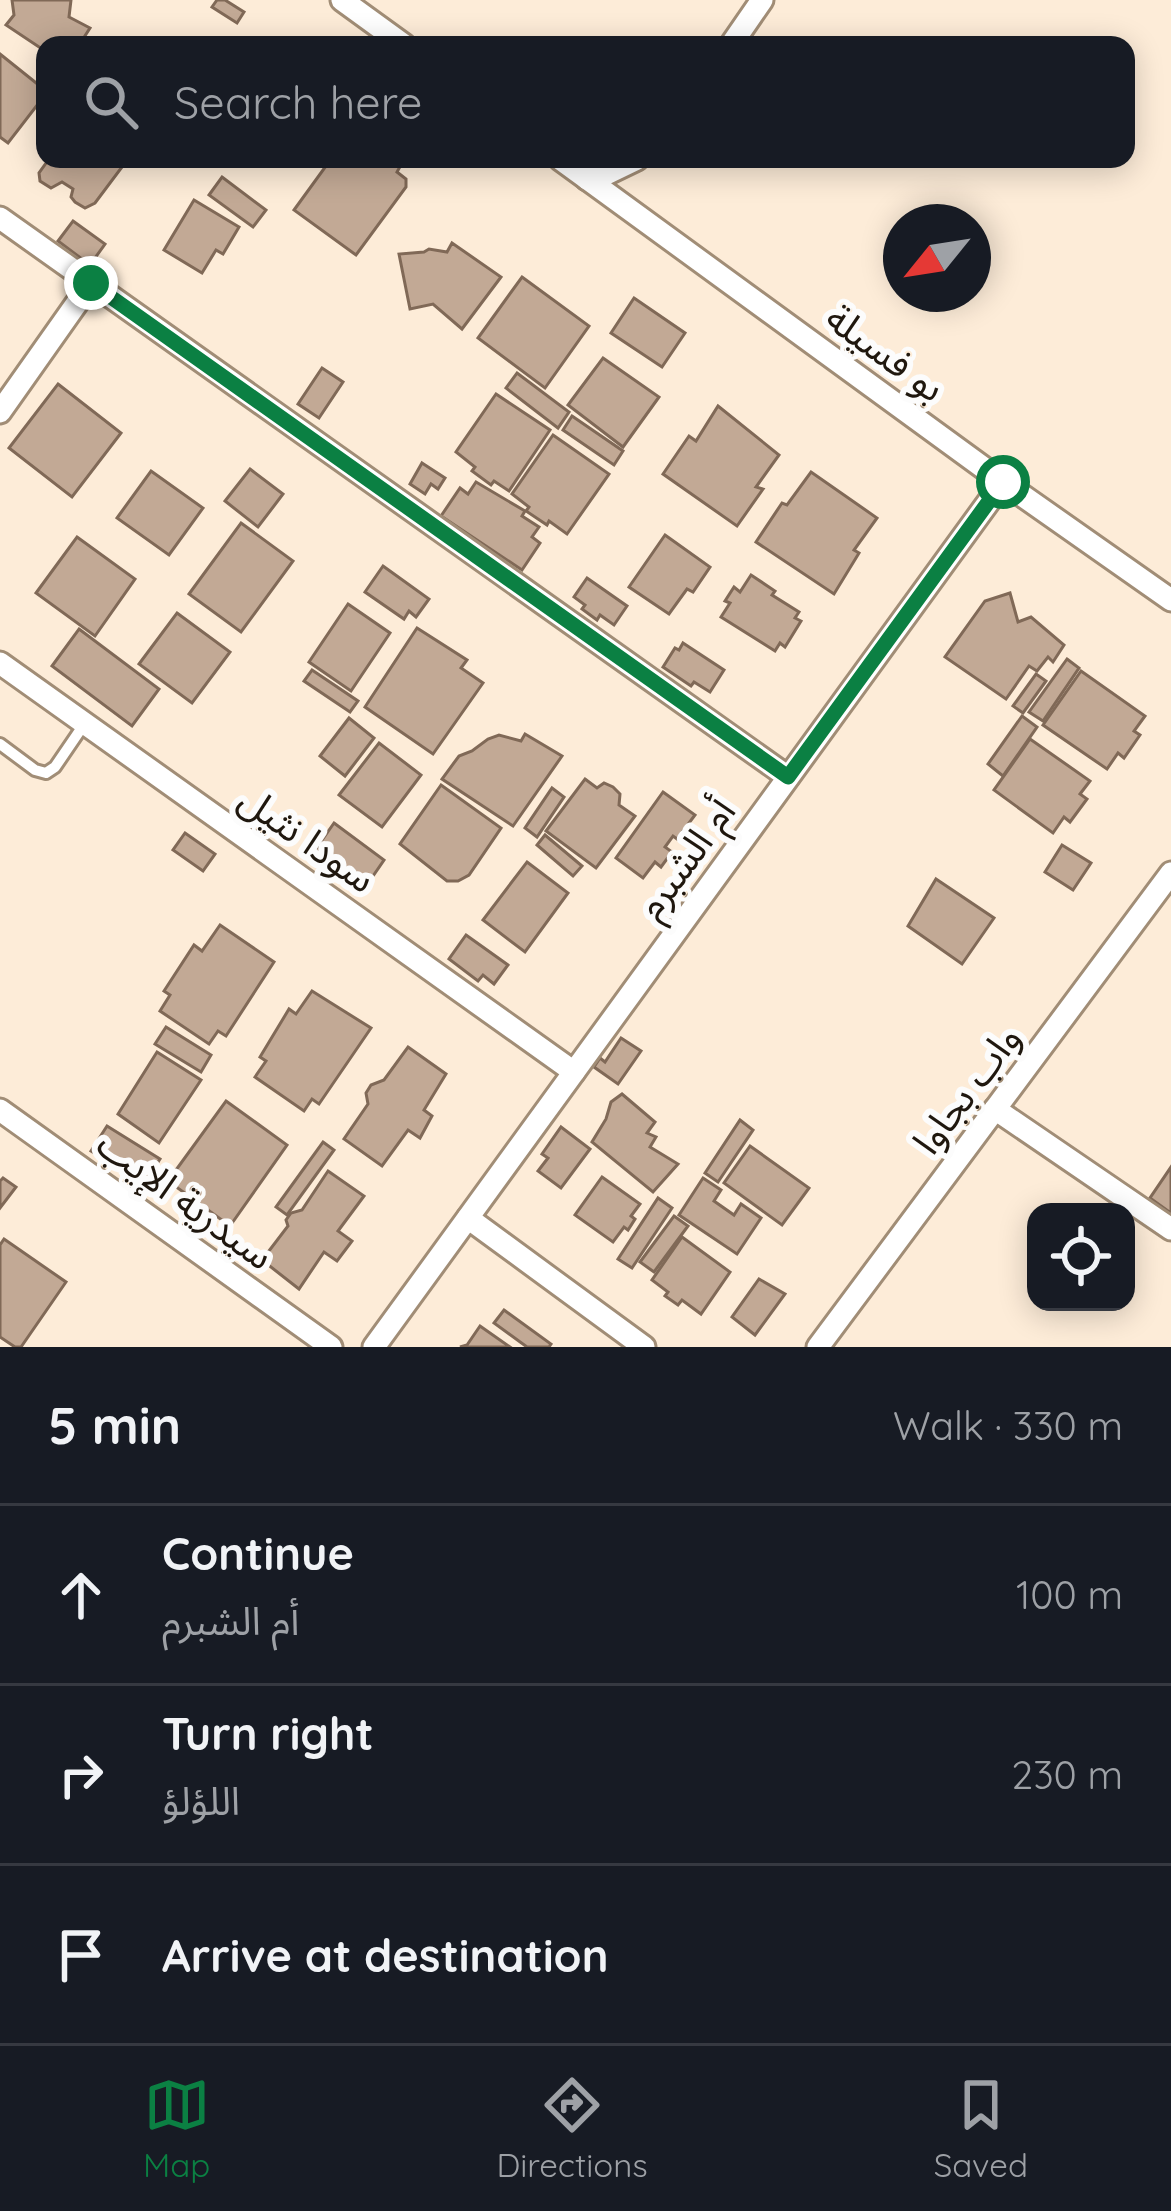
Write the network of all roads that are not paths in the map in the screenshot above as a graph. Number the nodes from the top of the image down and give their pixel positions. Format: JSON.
{"nodes":[{"id":1,"x":342,"y":0,"type":"edge"},
{"id":2,"x":762,"y":0,"type":"edge"},
{"id":3,"x":392,"y":36,"type":"edge"},
{"id":4,"x":737,"y":36,"type":"edge"},
{"id":5,"x":572,"y":168,"type":"edge"},
{"id":6,"x":618,"y":168,"type":"edge"},
{"id":7,"x":587,"y":179,"type":"junction"},
{"id":8,"x":0,"y":218,"type":"edge"},
{"id":9,"x":91,"y":283,"type":"junction"},
{"id":10,"x":0,"y":412,"type":"edge"},
{"id":11,"x":1003,"y":482,"type":"junction"},
{"id":12,"x":1171,"y":600,"type":"edge"},
{"id":13,"x":0,"y":663,"type":"edge"},
{"id":14,"x":85,"y":724,"type":"junction"},
{"id":15,"x":0,"y":744,"type":"edge"},
{"id":16,"x":788,"y":777,"type":"junction"},
{"id":17,"x":1171,"y":873,"type":"edge"},
{"id":18,"x":574,"y":1072,"type":"junction"},
{"id":19,"x":995,"y":1109,"type":"junction"},
{"id":20,"x":0,"y":1110,"type":"edge"},
{"id":21,"x":468,"y":1218,"type":"junction"},
{"id":22,"x":1171,"y":1229,"type":"edge"},
{"id":23,"x":331,"y":1347,"type":"edge"},
{"id":24,"x":374,"y":1347,"type":"edge"},
{"id":25,"x":644,"y":1347,"type":"edge"},
{"id":26,"x":818,"y":1347,"type":"edge"}],
"edges":[{"from":1,"to":3,"type":"street"},
{"from":2,"to":4,"type":"street"},
{"from":5,"to":7,"type":"street","name":"بو فسيلة"},
{"from":6,"to":7,"type":"street"},
{"from":7,"to":11,"type":"street","name":"بو فسيلة"},
{"from":8,"to":9,"type":"street"},
{"from":9,"to":10,"type":"street"},
{"from":9,"to":16,"type":"street"},
{"from":11,"to":12,"type":"street","name":"بو فسيلة"},
{"from":11,"to":16,"type":"street","name":"أم الشبرم"},
{"from":13,"to":14,"type":"street","name":"سودا نثيل"},
{"from":14,"to":15,"type":"lane"},
{"from":14,"to":18,"type":"street","name":"سودا نثيل"},
{"from":16,"to":18,"type":"street","name":"أم الشبرم"},
{"from":17,"to":19,"type":"street","name":"واب بجاوا"},
{"from":18,"to":21,"type":"street","name":"أم الشبرم"},
{"from":19,"to":22,"type":"street"},
{"from":19,"to":26,"type":"street","name":"واب بجاوا"},
{"from":20,"to":23,"type":"street","name":"سيدرية الإيب"},
{"from":21,"to":24,"type":"street","name":"أم الشبرم"},
{"from":21,"to":25,"type":"street"}]}
